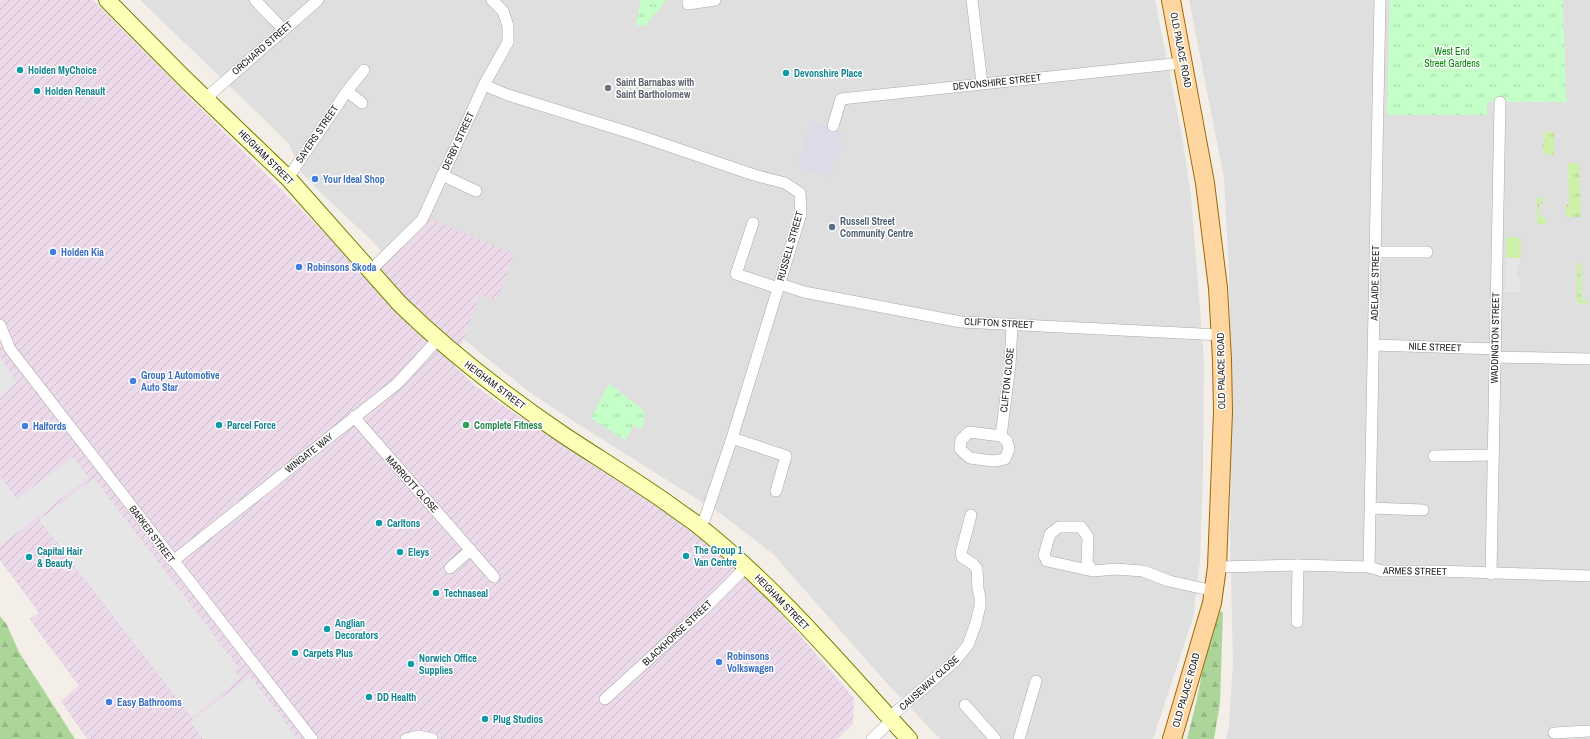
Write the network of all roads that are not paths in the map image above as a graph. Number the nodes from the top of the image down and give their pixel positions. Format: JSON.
{"nodes":[{"id":1,"x":107,"y":0,"type":"edge"},
{"id":2,"x":255,"y":0,"type":"edge"},
{"id":3,"x":318,"y":0,"type":"edge"},
{"id":4,"x":492,"y":0,"type":"edge"},
{"id":5,"x":688,"y":0,"type":"edge"},
{"id":6,"x":715,"y":0,"type":"edge"},
{"id":7,"x":972,"y":0,"type":"edge"},
{"id":8,"x":1171,"y":0,"type":"edge"},
{"id":9,"x":1380,"y":0,"type":"edge"},
{"id":10,"x":283,"y":29,"type":"junction"},
{"id":11,"x":1182,"y":63,"type":"junction"},
{"id":12,"x":364,"y":70,"type":"dead end"},
{"id":13,"x":982,"y":83,"type":"junction"},
{"id":14,"x":484,"y":85,"type":"junction"},
{"id":15,"x":347,"y":91,"type":"junction"},
{"id":16,"x":206,"y":98,"type":"junction"},
{"id":17,"x":1500,"y":102,"type":"dead end"},
{"id":18,"x":362,"y":103,"type":"dead end"},
{"id":19,"x":833,"y":126,"type":"dead end"},
{"id":20,"x":442,"y":176,"type":"junction"},
{"id":21,"x":288,"y":178,"type":"junction"},
{"id":22,"x":476,"y":191,"type":"dead end"},
{"id":23,"x":753,"y":223,"type":"dead end"},
{"id":24,"x":1376,"y":252,"type":"junction"},
{"id":25,"x":1427,"y":252,"type":"dead end"},
{"id":26,"x":371,"y":270,"type":"junction"},
{"id":27,"x":779,"y":286,"type":"junction"},
{"id":28,"x":0,"y":325,"type":"edge"},
{"id":29,"x":1012,"y":325,"type":"junction"},
{"id":30,"x":1221,"y":335,"type":"junction"},
{"id":31,"x":438,"y":339,"type":"junction"},
{"id":32,"x":1374,"y":345,"type":"junction"},
{"id":33,"x":1495,"y":353,"type":"junction"},
{"id":34,"x":1590,"y":359,"type":"edge"},
{"id":35,"x":354,"y":417,"type":"junction"},
{"id":36,"x":1001,"y":436,"type":"dead end"},
{"id":37,"x":732,"y":438,"type":"junction"},
{"id":38,"x":1493,"y":455,"type":"junction"},
{"id":39,"x":1434,"y":456,"type":"dead end"},
{"id":40,"x":776,"y":491,"type":"dead end"},
{"id":41,"x":1371,"y":508,"type":"junction"},
{"id":42,"x":1423,"y":510,"type":"dead end"},
{"id":43,"x":971,"y":515,"type":"dead end"},
{"id":44,"x":699,"y":526,"type":"junction"},
{"id":45,"x":470,"y":550,"type":"junction"},
{"id":46,"x":173,"y":561,"type":"junction"},
{"id":47,"x":1298,"y":564,"type":"junction"},
{"id":48,"x":748,"y":566,"type":"junction"},
{"id":49,"x":1217,"y":567,"type":"junction"},
{"id":50,"x":1369,"y":567,"type":"junction"},
{"id":51,"x":450,"y":568,"type":"dead end"},
{"id":52,"x":1093,"y":571,"type":"junction"},
{"id":53,"x":1491,"y":574,"type":"junction"},
{"id":54,"x":1590,"y":576,"type":"edge"},
{"id":55,"x":494,"y":577,"type":"dead end"},
{"id":56,"x":1214,"y":592,"type":"junction"},
{"id":57,"x":1297,"y":622,"type":"dead end"},
{"id":58,"x":1036,"y":681,"type":"dead end"},
{"id":59,"x":605,"y":699,"type":"dead end"},
{"id":60,"x":965,"y":705,"type":"dead end"},
{"id":61,"x":891,"y":719,"type":"junction"},
{"id":62,"x":1590,"y":731,"type":"edge"},
{"id":63,"x":1554,"y":733,"type":"dead end"},
{"id":64,"x":312,"y":739,"type":"edge"},
{"id":65,"x":406,"y":739,"type":"edge"},
{"id":66,"x":432,"y":739,"type":"edge"},
{"id":67,"x":872,"y":739,"type":"edge"},
{"id":68,"x":909,"y":739,"type":"edge"},
{"id":69,"x":995,"y":739,"type":"edge"},
{"id":70,"x":1019,"y":739,"type":"edge"},
{"id":71,"x":1172,"y":739,"type":"edge"}],
"edges":[{"from":1,"to":16,"type":"street","name":"HEIGHAM STREET"},
{"from":2,"to":10,"type":"street"},
{"from":3,"to":10,"type":"street","name":"ORCHARD STREET"},
{"from":4,"to":14,"type":"street","name":"DERBY STREET"},
{"from":5,"to":6,"type":"street"},
{"from":7,"to":13,"type":"street"},
{"from":8,"to":11,"type":"main road","name":"OLD PALACE ROAD"},
{"from":9,"to":24,"type":"street","name":"ADELAIDE STREET"},
{"from":10,"to":16,"type":"street","name":"ORCHARD STREET"},
{"from":11,"to":13,"type":"street","name":"DEVONSHIRE STREET"},
{"from":11,"to":30,"type":"main road","name":"OLD PALACE ROAD"},
{"from":12,"to":15,"type":"street","name":"SAYERS STREET"},
{"from":13,"to":19,"type":"street","name":"DEVONSHIRE STREET"},
{"from":14,"to":20,"type":"street","name":"DERBY STREET"},
{"from":14,"to":27,"type":"street","name":"RUSSELL STREET"},
{"from":15,"to":18,"type":"street"},
{"from":15,"to":21,"type":"street","name":"SAYERS STREET"},
{"from":16,"to":21,"type":"street","name":"HEIGHAM STREET"},
{"from":17,"to":33,"type":"street","name":"WADDINGTON STREET"},
{"from":20,"to":22,"type":"street"},
{"from":20,"to":26,"type":"street","name":"DERBY STREET"},
{"from":21,"to":26,"type":"street","name":"HEIGHAM STREET"},
{"from":23,"to":27,"type":"street","name":"CLIFTON STREET"},
{"from":24,"to":25,"type":"street"},
{"from":24,"to":32,"type":"street","name":"ADELAIDE STREET"},
{"from":26,"to":31,"type":"street","name":"HEIGHAM STREET"},
{"from":27,"to":29,"type":"street","name":"CLIFTON STREET"},
{"from":27,"to":37,"type":"street","name":"RUSSELL STREET"},
{"from":28,"to":46,"type":"street","name":"BARKER STREET"},
{"from":29,"to":30,"type":"street","name":"CLIFTON STREET"},
{"from":29,"to":36,"type":"street","name":"CLIFTON CLOSE"},
{"from":30,"to":49,"type":"main road","name":"OLD PALACE ROAD"},
{"from":31,"to":35,"type":"street","name":"WINGATE WAY"},
{"from":31,"to":44,"type":"street","name":"HEIGHAM STREET"},
{"from":32,"to":33,"type":"street","name":"NILE STREET"},
{"from":32,"to":41,"type":"street","name":"ADELAIDE STREET"},
{"from":33,"to":34,"type":"street","name":"NILE STREET"},
{"from":33,"to":38,"type":"street","name":"WADDINGTON STREET"},
{"from":35,"to":45,"type":"street","name":"MARRIOTT CLOSE"},
{"from":35,"to":46,"type":"street","name":"WINGATE WAY"},
{"from":37,"to":40,"type":"street"},
{"from":37,"to":44,"type":"street","name":"RUSSELL STREET"},
{"from":38,"to":39,"type":"street"},
{"from":38,"to":53,"type":"street","name":"WADDINGTON STREET"},
{"from":41,"to":42,"type":"street"},
{"from":41,"to":50,"type":"street","name":"ADELAIDE STREET"},
{"from":43,"to":61,"type":"street","name":"CAUSEWAY CLOSE"},
{"from":44,"to":48,"type":"street","name":"HEIGHAM STREET"},
{"from":45,"to":51,"type":"street"},
{"from":45,"to":55,"type":"street","name":"MARRIOTT CLOSE"},
{"from":46,"to":64,"type":"street","name":"BARKER STREET"},
{"from":47,"to":49,"type":"street","name":"ARMES STREET"},
{"from":47,"to":50,"type":"street","name":"ARMES STREET"},
{"from":47,"to":57,"type":"street"},
{"from":48,"to":59,"type":"street","name":"BLACKHORSE STREET"},
{"from":48,"to":61,"type":"street","name":"HEIGHAM STREET"},
{"from":49,"to":56,"type":"main road","name":"OLD PALACE ROAD"},
{"from":50,"to":53,"type":"street","name":"ARMES STREET"},
{"from":52,"to":52,"type":"street"},
{"from":52,"to":56,"type":"street"},
{"from":53,"to":54,"type":"street","name":"ARMES STREET"},
{"from":56,"to":71,"type":"main road","name":"OLD PALACE ROAD"},
{"from":58,"to":70,"type":"street"},
{"from":60,"to":69,"type":"street"},
{"from":61,"to":67,"type":"street"},
{"from":61,"to":68,"type":"street","name":"HEIGHAM STREET"},
{"from":62,"to":63,"type":"street"},
{"from":65,"to":66,"type":"street"}]}
